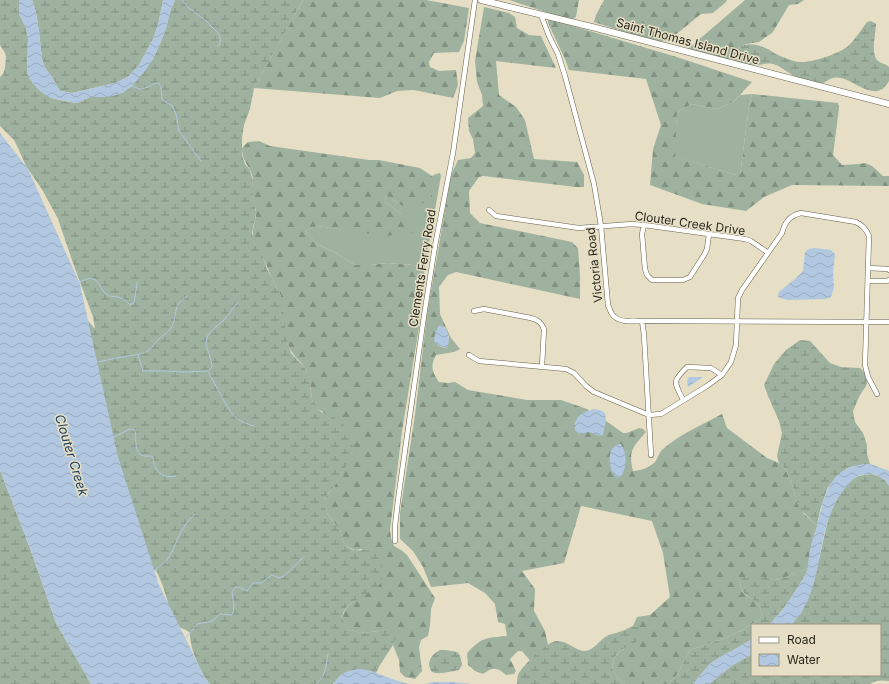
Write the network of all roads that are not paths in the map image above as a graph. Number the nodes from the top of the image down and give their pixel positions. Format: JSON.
{"nodes":[{"id":1,"x":475,"y":0,"type":"edge"},
{"id":2,"x":481,"y":0,"type":"edge"},
{"id":3,"x":542,"y":15,"type":"junction"},
{"id":4,"x":889,"y":104,"type":"edge"},
{"id":5,"x":489,"y":210,"type":"dead end"},
{"id":6,"x":644,"y":225,"type":"junction"},
{"id":7,"x":601,"y":226,"type":"junction"},
{"id":8,"x":709,"y":234,"type":"junction"},
{"id":9,"x":767,"y":252,"type":"junction"},
{"id":10,"x":868,"y":268,"type":"junction"},
{"id":11,"x":889,"y":270,"type":"edge"},
{"id":12,"x":889,"y":280,"type":"edge"},
{"id":13,"x":868,"y":281,"type":"junction"},
{"id":14,"x":474,"y":311,"type":"dead end"},
{"id":15,"x":642,"y":321,"type":"junction"},
{"id":16,"x":738,"y":321,"type":"junction"},
{"id":17,"x":866,"y":321,"type":"junction"},
{"id":18,"x":889,"y":322,"type":"edge"},
{"id":19,"x":469,"y":355,"type":"dead end"},
{"id":20,"x":542,"y":366,"type":"junction"},
{"id":21,"x":722,"y":375,"type":"junction"},
{"id":22,"x":877,"y":394,"type":"dead end"},
{"id":23,"x":683,"y":400,"type":"junction"},
{"id":24,"x":649,"y":415,"type":"junction"},
{"id":25,"x":651,"y":455,"type":"dead end"},
{"id":26,"x":395,"y":541,"type":"dead end"}],
"edges":[{"from":1,"to":26,"type":"street","name":"Clements Ferry Road"},
{"from":2,"to":3,"type":"main road","name":"Saint Thomas Island Drive"},
{"from":3,"to":4,"type":"main road","name":"Saint Thomas Island Drive"},
{"from":3,"to":7,"type":"street","name":"Victoria Road"},
{"from":5,"to":7,"type":"street","name":"Clouter Creek Drive"},
{"from":6,"to":7,"type":"street","name":"Clouter Creek Drive"},
{"from":6,"to":8,"type":"street","name":"Clouter Creek Drive"},
{"from":6,"to":8,"type":"street"},
{"from":7,"to":15,"type":"street","name":"Victoria Road"},
{"from":8,"to":9,"type":"street","name":"Clouter Creek Drive"},
{"from":9,"to":10,"type":"street"},
{"from":9,"to":16,"type":"street"},
{"from":10,"to":11,"type":"street"},
{"from":10,"to":13,"type":"street"},
{"from":12,"to":13,"type":"street"},
{"from":13,"to":17,"type":"street"},
{"from":14,"to":20,"type":"street"},
{"from":15,"to":16,"type":"street","name":"Victoria Road"},
{"from":15,"to":24,"type":"street"},
{"from":16,"to":17,"type":"street","name":"Victoria Road"},
{"from":16,"to":21,"type":"street"},
{"from":17,"to":18,"type":"street","name":"Victoria Road"},
{"from":17,"to":22,"type":"street"},
{"from":19,"to":20,"type":"street"},
{"from":20,"to":24,"type":"street"},
{"from":21,"to":23,"type":"street"},
{"from":21,"to":23,"type":"street"},
{"from":23,"to":24,"type":"street"},
{"from":24,"to":25,"type":"street"}]}
